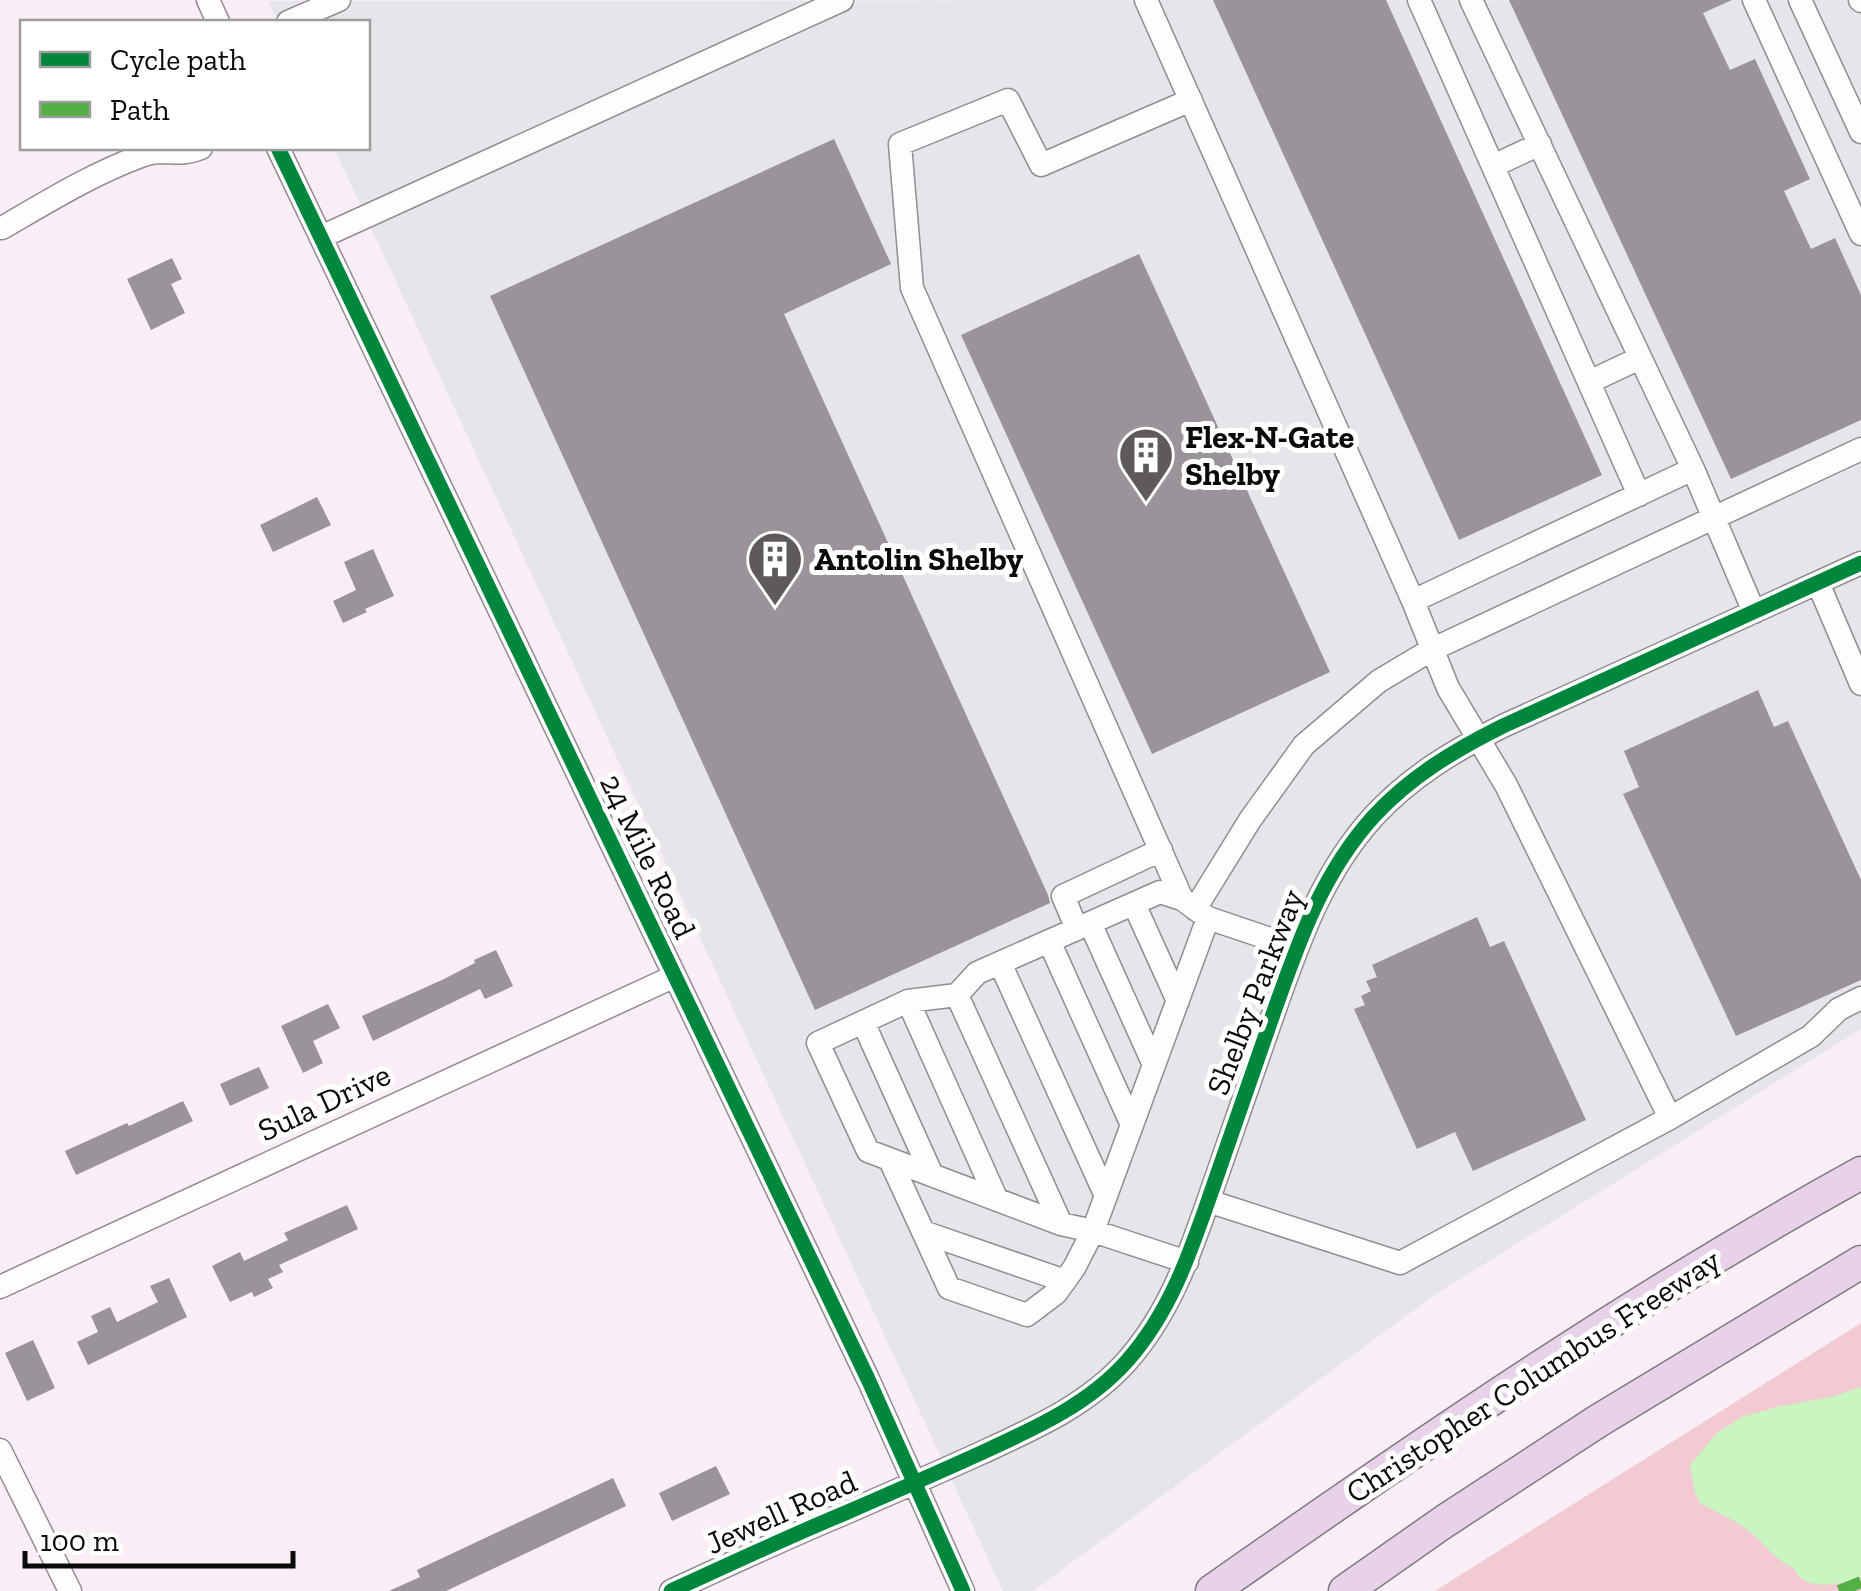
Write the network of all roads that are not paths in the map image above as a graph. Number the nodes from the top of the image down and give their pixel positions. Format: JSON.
{"nodes":[{"id":1,"x":338,"y":0,"type":"edge"},
{"id":2,"x":842,"y":0,"type":"edge"},
{"id":3,"x":1146,"y":0,"type":"edge"},
{"id":4,"x":1420,"y":0,"type":"edge"},
{"id":5,"x":1471,"y":0,"type":"edge"},
{"id":6,"x":1789,"y":0,"type":"edge"},
{"id":7,"x":1800,"y":0,"type":"edge"},
{"id":8,"x":1757,"y":7,"type":"edge"},
{"id":9,"x":293,"y":20,"type":"edge"},
{"id":10,"x":1191,"y":100,"type":"junction"},
{"id":11,"x":1861,"y":132,"type":"edge"},
{"id":12,"x":1540,"y":144,"type":"junction"},
{"id":13,"x":194,"y":150,"type":"edge"},
{"id":14,"x":279,"y":150,"type":"edge"},
{"id":15,"x":1493,"y":166,"type":"junction"},
{"id":16,"x":1853,"y":194,"type":"edge"},
{"id":17,"x":2,"y":228,"type":"edge"},
{"id":18,"x":1861,"y":234,"type":"edge"},
{"id":19,"x":321,"y":237,"type":"junction"},
{"id":20,"x":1640,"y":358,"type":"junction"},
{"id":21,"x":1589,"y":382,"type":"junction"},
{"id":22,"x":1861,"y":449,"type":"edge"},
{"id":23,"x":1693,"y":469,"type":"junction"},
{"id":24,"x":1639,"y":495,"type":"junction"},
{"id":25,"x":1713,"y":520,"type":"junction"},
{"id":26,"x":1861,"y":564,"type":"edge"},
{"id":27,"x":1818,"y":583,"type":"junction"},
{"id":28,"x":1412,"y":601,"type":"junction"},
{"id":29,"x":1754,"y":612,"type":"junction"},
{"id":30,"x":1431,"y":650,"type":"junction"},
{"id":31,"x":1861,"y":684,"type":"edge"},
{"id":32,"x":1478,"y":738,"type":"junction"},
{"id":33,"x":1161,"y":850,"type":"junction"},
{"id":34,"x":1134,"y":904,"type":"junction"},
{"id":35,"x":1195,"y":908,"type":"junction"},
{"id":36,"x":1084,"y":926,"type":"junction"},
{"id":37,"x":1049,"y":941,"type":"junction"},
{"id":38,"x":1297,"y":948,"type":"junction"},
{"id":39,"x":1000,"y":963,"type":"junction"},
{"id":40,"x":676,"y":976,"type":"junction"},
{"id":41,"x":957,"y":996,"type":"junction"},
{"id":42,"x":1861,"y":998,"type":"edge"},
{"id":43,"x":908,"y":1001,"type":"junction"},
{"id":44,"x":1178,"y":1001,"type":"junction"},
{"id":45,"x":863,"y":1022,"type":"junction"},
{"id":46,"x":1154,"y":1065,"type":"junction"},
{"id":47,"x":1670,"y":1118,"type":"junction"},
{"id":48,"x":1132,"y":1125,"type":"junction"},
{"id":49,"x":890,"y":1160,"type":"junction"},
{"id":50,"x":1861,"y":1172,"type":"edge"},
{"id":51,"x":932,"y":1175,"type":"junction"},
{"id":52,"x":1106,"y":1196,"type":"junction"},
{"id":53,"x":997,"y":1200,"type":"junction"},
{"id":54,"x":1208,"y":1201,"type":"junction"},
{"id":55,"x":1061,"y":1224,"type":"junction"},
{"id":56,"x":1093,"y":1231,"type":"junction"},
{"id":57,"x":924,"y":1232,"type":"junction"},
{"id":58,"x":1187,"y":1262,"type":"junction"},
{"id":59,"x":1861,"y":1262,"type":"edge"},
{"id":60,"x":1065,"y":1281,"type":"junction"},
{"id":61,"x":0,"y":1287,"type":"edge"},
{"id":62,"x":0,"y":1450,"type":"edge"},
{"id":63,"x":915,"y":1484,"type":"junction"},
{"id":64,"x":70,"y":1591,"type":"edge"},
{"id":65,"x":671,"y":1591,"type":"edge"},
{"id":66,"x":963,"y":1591,"type":"edge"},
{"id":67,"x":1212,"y":1591,"type":"edge"},
{"id":68,"x":1345,"y":1591,"type":"edge"}],
"edges":[{"from":1,"to":9,"type":"street"},
{"from":2,"to":19,"type":"street"},
{"from":3,"to":10,"type":"street"},
{"from":4,"to":15,"type":"street"},
{"from":5,"to":12,"type":"street"},
{"from":6,"to":8,"type":"street"},
{"from":7,"to":11,"type":"street"},
{"from":8,"to":16,"type":"street"},
{"from":10,"to":28,"type":"street"},
{"from":10,"to":33,"type":"street"},
{"from":12,"to":15,"type":"street"},
{"from":12,"to":20,"type":"street"},
{"from":13,"to":17,"type":"street"},
{"from":14,"to":19,"type":"street","name":"24 Mile Road"},
{"from":15,"to":21,"type":"street"},
{"from":16,"to":18,"type":"street"},
{"from":19,"to":40,"type":"street","name":"24 Mile Road"},
{"from":20,"to":21,"type":"street"},
{"from":20,"to":23,"type":"street"},
{"from":21,"to":24,"type":"street"},
{"from":22,"to":25,"type":"street"},
{"from":23,"to":24,"type":"street"},
{"from":23,"to":25,"type":"street"},
{"from":24,"to":28,"type":"street"},
{"from":25,"to":29,"type":"street"},
{"from":25,"to":30,"type":"street"},
{"from":26,"to":27,"type":"street","name":"Shelby Parkway"},
{"from":27,"to":29,"type":"street","name":"Shelby Parkway"},
{"from":27,"to":31,"type":"street"},
{"from":28,"to":30,"type":"street"},
{"from":29,"to":32,"type":"street","name":"Shelby Parkway"},
{"from":30,"to":32,"type":"street"},
{"from":30,"to":35,"type":"street"},
{"from":32,"to":38,"type":"street","name":"Shelby Parkway"},
{"from":32,"to":47,"type":"street"},
{"from":33,"to":35,"type":"street"},
{"from":33,"to":36,"type":"street"},
{"from":34,"to":35,"type":"street"},
{"from":34,"to":36,"type":"street"},
{"from":34,"to":44,"type":"street"},
{"from":35,"to":38,"type":"street"},
{"from":35,"to":44,"type":"street"},
{"from":36,"to":37,"type":"street"},
{"from":36,"to":46,"type":"street"},
{"from":37,"to":39,"type":"street"},
{"from":37,"to":48,"type":"street"},
{"from":38,"to":54,"type":"street","name":"Shelby Parkway"},
{"from":39,"to":41,"type":"street"},
{"from":39,"to":52,"type":"street"},
{"from":40,"to":61,"type":"street","name":"Sula Drive"},
{"from":40,"to":63,"type":"street","name":"24 Mile Road"},
{"from":41,"to":43,"type":"street"},
{"from":41,"to":55,"type":"street"},
{"from":42,"to":47,"type":"street"},
{"from":43,"to":45,"type":"street"},
{"from":43,"to":53,"type":"street"},
{"from":44,"to":46,"type":"street"},
{"from":45,"to":49,"type":"street"},
{"from":45,"to":51,"type":"street"},
{"from":46,"to":48,"type":"street"},
{"from":47,"to":54,"type":"street"},
{"from":48,"to":52,"type":"street"},
{"from":49,"to":51,"type":"street"},
{"from":49,"to":57,"type":"street"},
{"from":50,"to":67,"type":"highway","name":"Christopher Columbus Freeway"},
{"from":51,"to":53,"type":"street"},
{"from":52,"to":56,"type":"street"},
{"from":53,"to":55,"type":"street"},
{"from":54,"to":58,"type":"street","name":"Shelby Parkway"},
{"from":55,"to":56,"type":"street"},
{"from":56,"to":58,"type":"street"},
{"from":56,"to":60,"type":"street"},
{"from":57,"to":60,"type":"street"},
{"from":57,"to":60,"type":"street"},
{"from":58,"to":63,"type":"street","name":"Shelby Parkway"},
{"from":59,"to":68,"type":"highway"},
{"from":62,"to":64,"type":"street"},
{"from":63,"to":65,"type":"street","name":"Jewell Road"},
{"from":63,"to":66,"type":"street","name":"24 Mile Road"}]}
